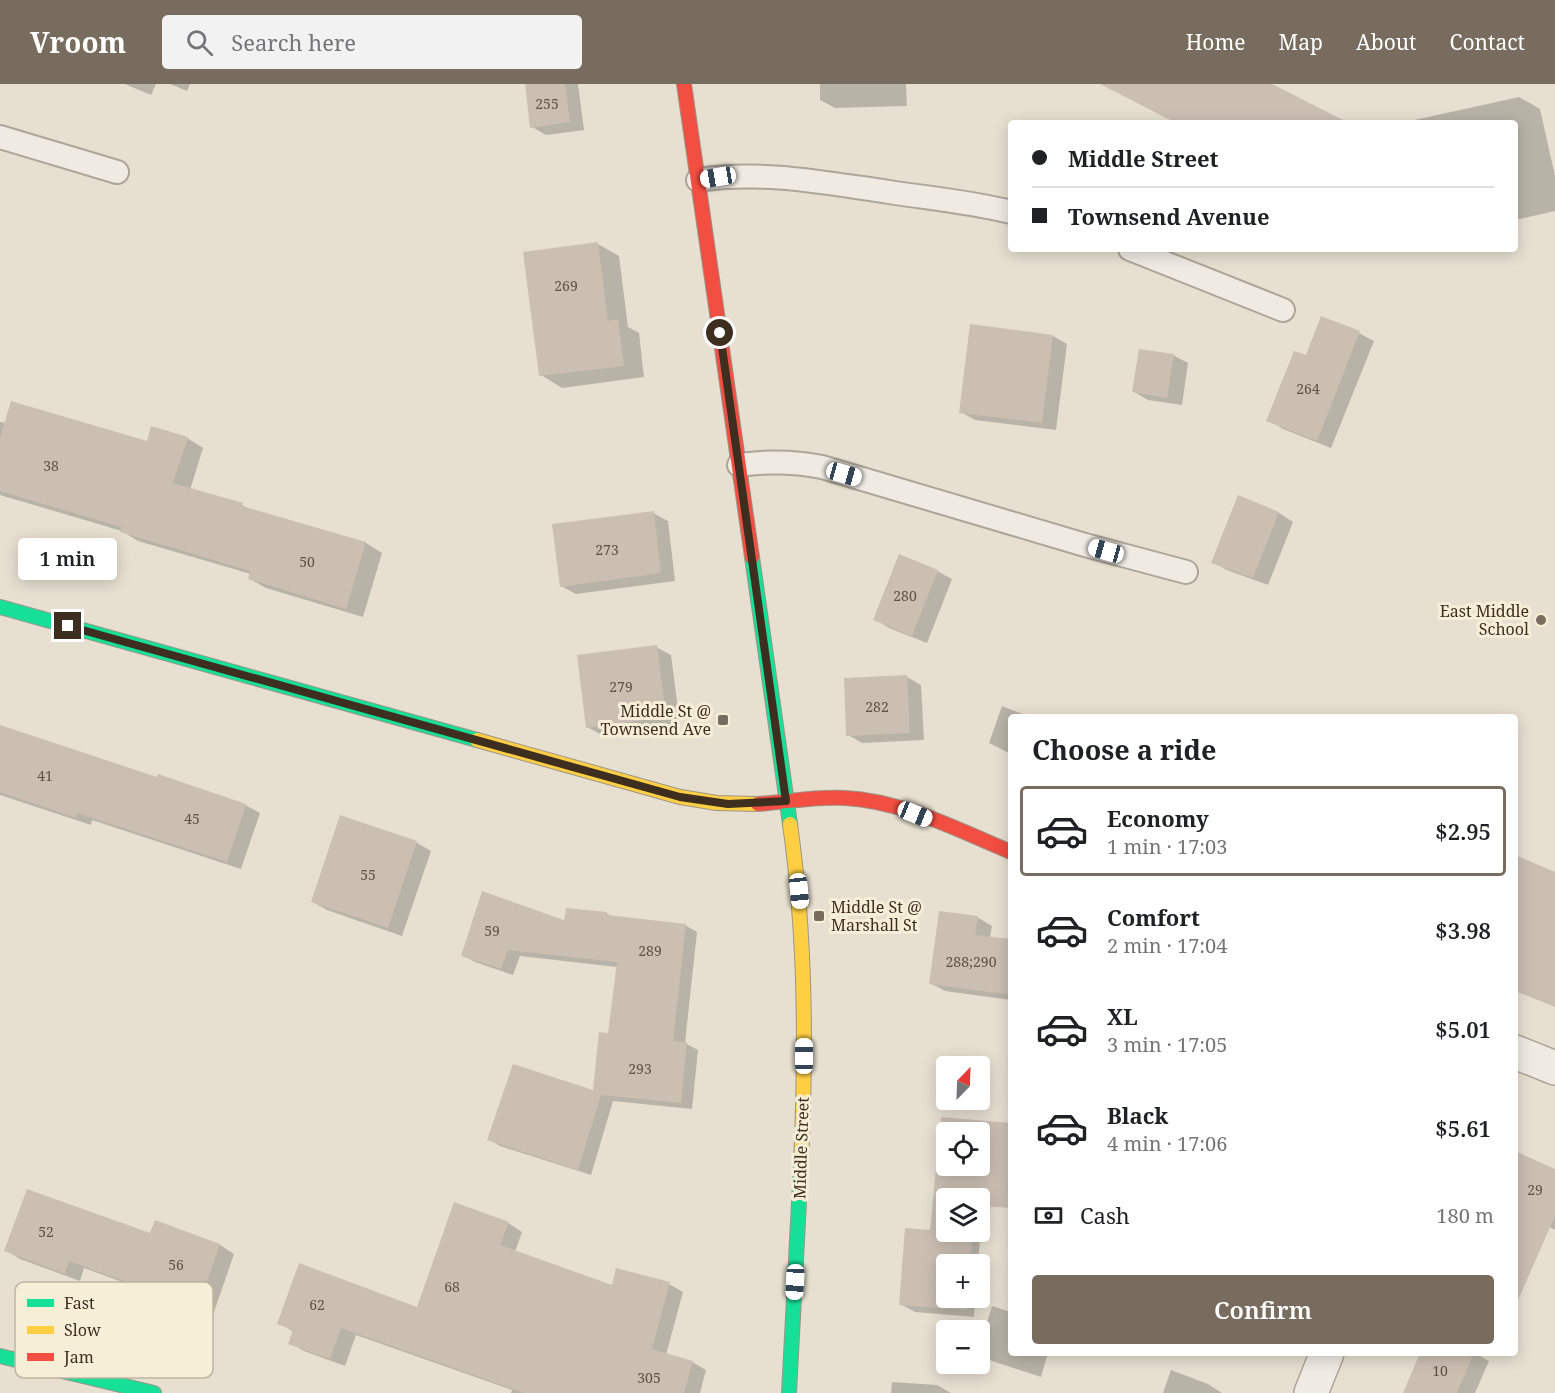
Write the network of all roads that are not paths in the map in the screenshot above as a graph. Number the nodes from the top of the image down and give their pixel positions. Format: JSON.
{"nodes":[{"id":1,"x":684,"y":84,"type":"edge"},
{"id":2,"x":0,"y":137,"type":"edge"},
{"id":3,"x":117,"y":172,"type":"dead end"},
{"id":4,"x":698,"y":180,"type":"junction"},
{"id":5,"x":1008,"y":211,"type":"edge"},
{"id":6,"x":1138,"y":252,"type":"edge"},
{"id":7,"x":1283,"y":310,"type":"dead end"},
{"id":8,"x":739,"y":465,"type":"junction"},
{"id":9,"x":1186,"y":572,"type":"dead end"},
{"id":10,"x":0,"y":607,"type":"edge"},
{"id":11,"x":786,"y":801,"type":"junction"},
{"id":12,"x":1008,"y":851,"type":"edge"},
{"id":13,"x":1518,"y":1053,"type":"edge"},
{"id":14,"x":1555,"y":1068,"type":"edge"},
{"id":15,"x":0,"y":1356,"type":"edge"},
{"id":16,"x":1326,"y":1356,"type":"edge"},
{"id":17,"x":15,"y":1360,"type":"edge"},
{"id":18,"x":92,"y":1378,"type":"edge"},
{"id":19,"x":154,"y":1393,"type":"edge"},
{"id":20,"x":789,"y":1393,"type":"edge"},
{"id":21,"x":1311,"y":1393,"type":"edge"}],
"edges":[{"from":1,"to":4,"type":"street","name":"Middle Street"},
{"from":2,"to":3,"type":"lane"},
{"from":4,"to":5,"type":"lane"},
{"from":4,"to":8,"type":"street","name":"Middle Street"},
{"from":6,"to":7,"type":"lane"},
{"from":8,"to":9,"type":"lane"},
{"from":8,"to":11,"type":"street","name":"Middle Street"},
{"from":10,"to":11,"type":"street"},
{"from":11,"to":12,"type":"street"},
{"from":11,"to":20,"type":"street","name":"Middle Street"},
{"from":13,"to":14,"type":"street"},
{"from":15,"to":17,"type":"street"},
{"from":16,"to":21,"type":"street"},
{"from":18,"to":19,"type":"street"}]}
